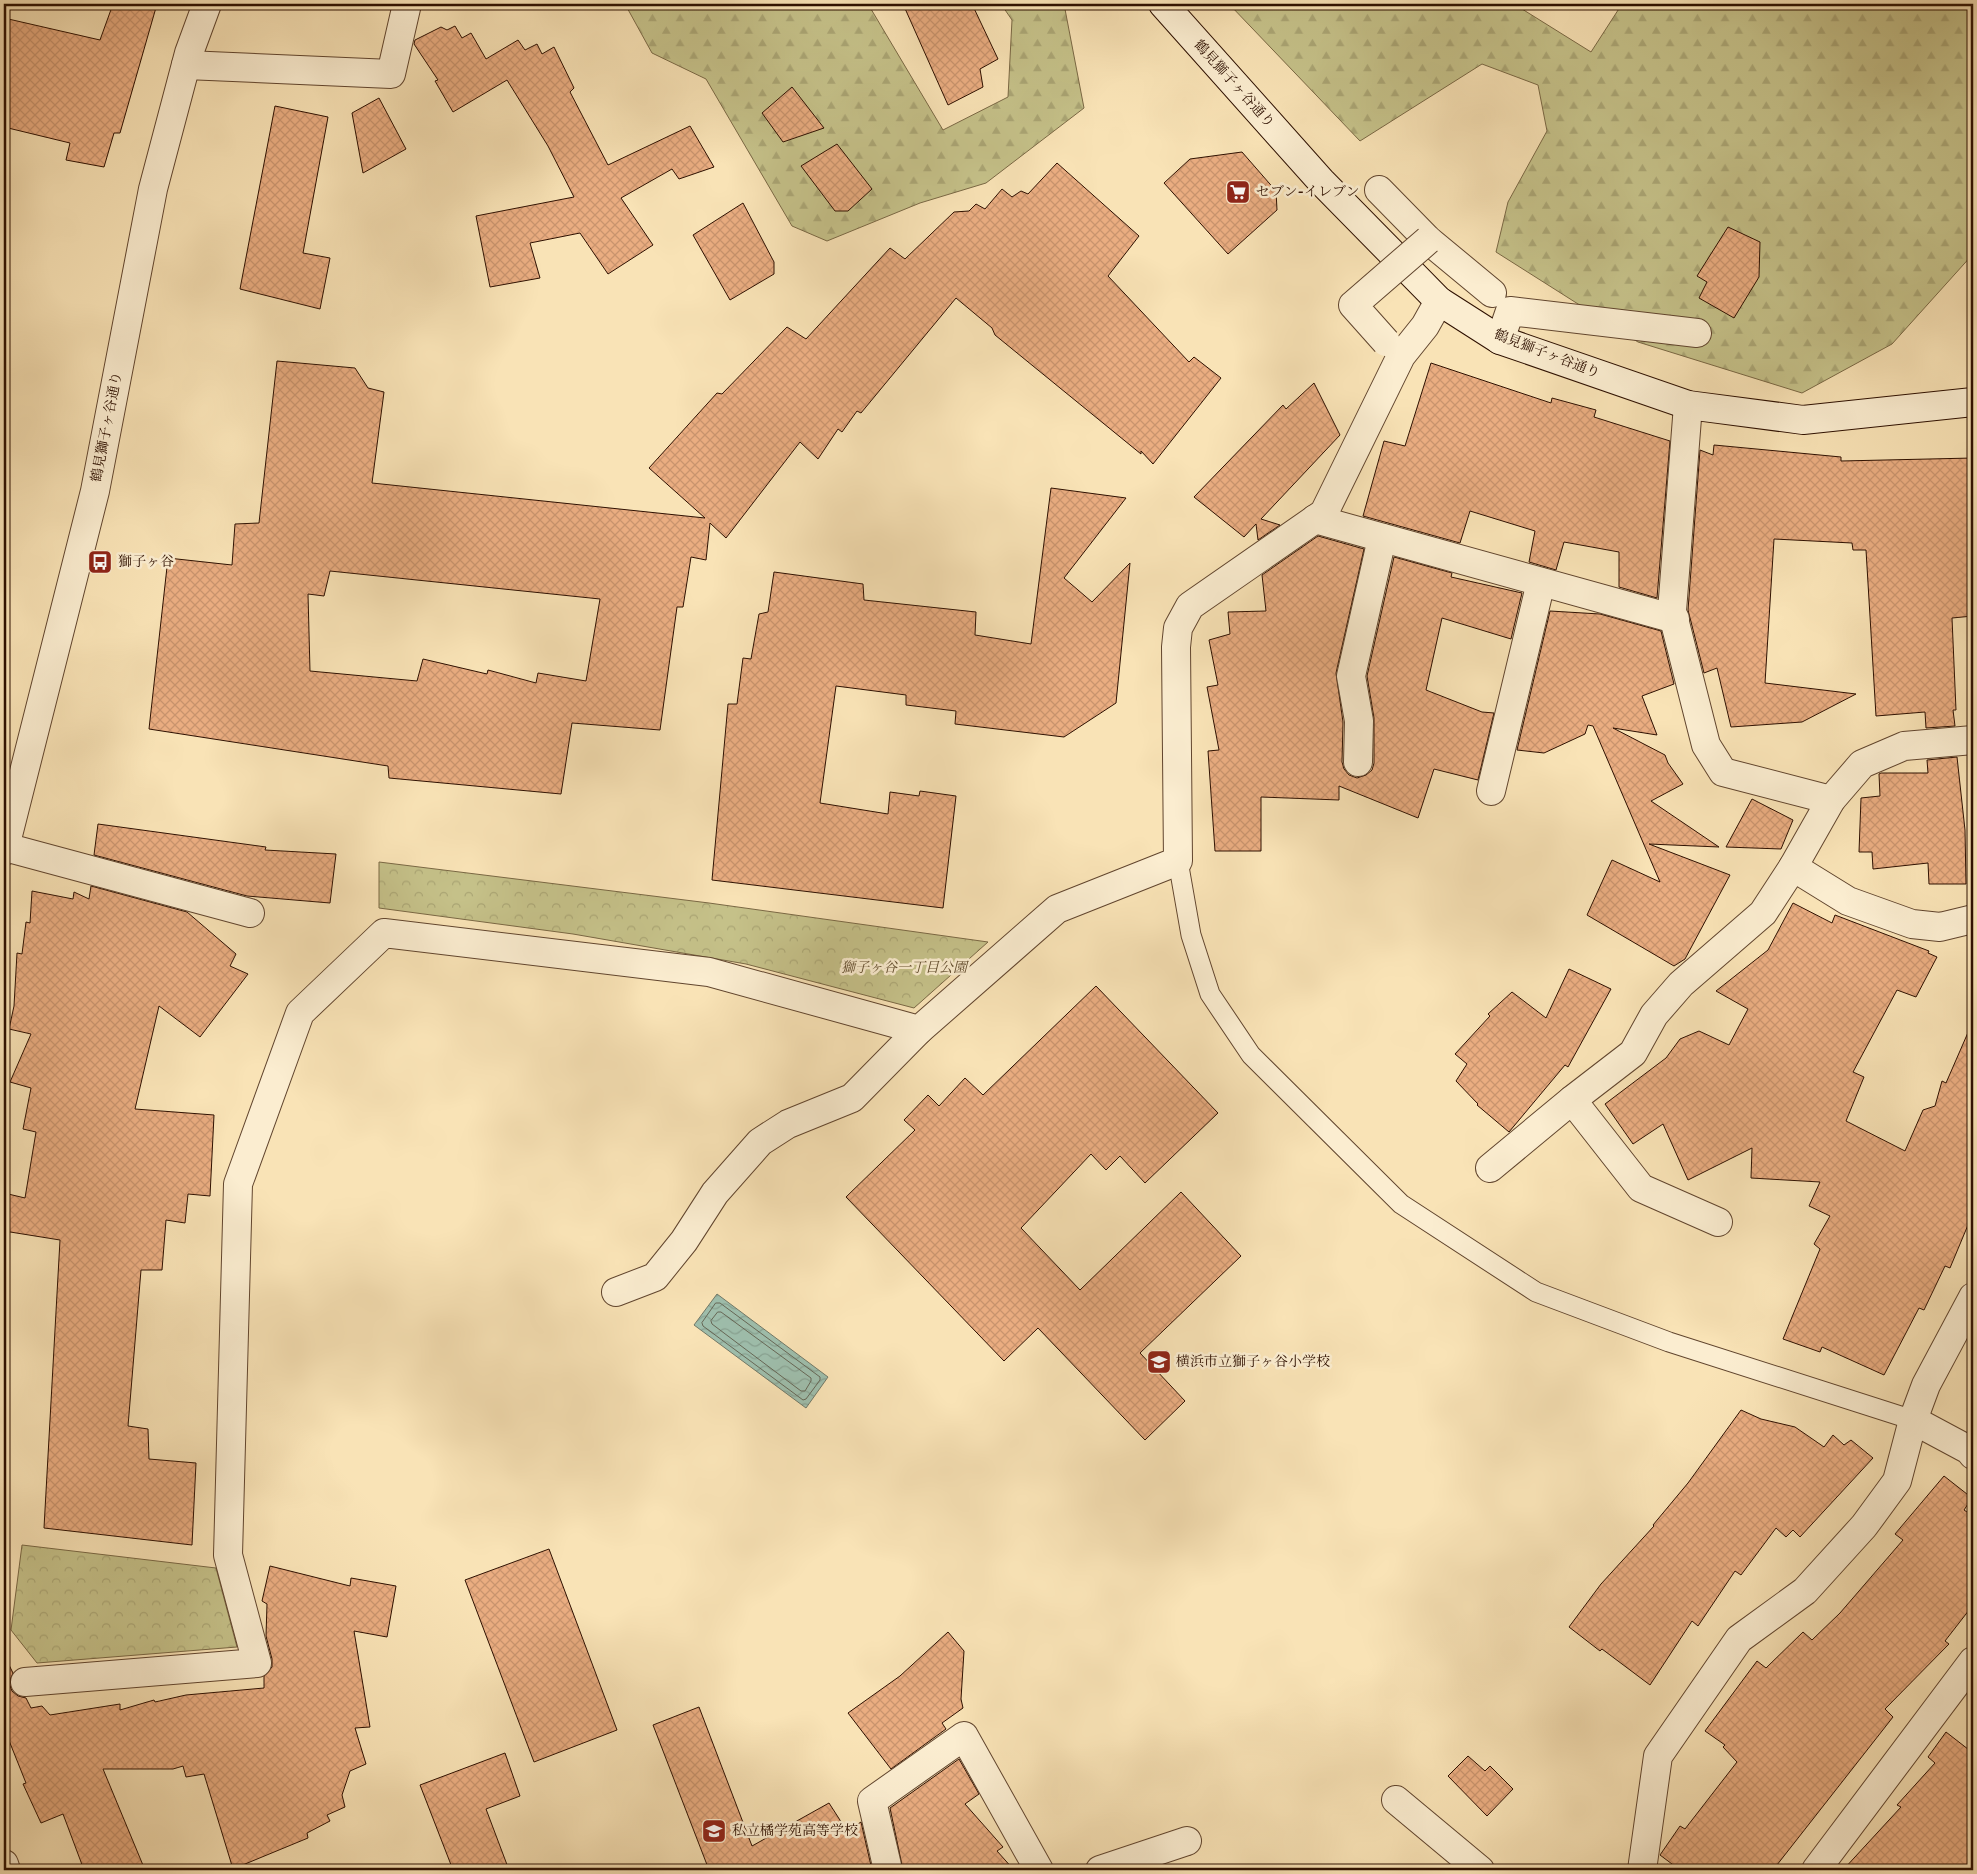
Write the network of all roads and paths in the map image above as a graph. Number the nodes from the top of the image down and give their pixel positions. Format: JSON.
{"nodes":[{"id":1,"x":207,"y":4,"type":"edge"},
{"id":2,"x":407,"y":4,"type":"edge"},
{"id":3,"x":1163,"y":4,"type":"edge"},
{"id":4,"x":186,"y":65,"type":"junction"},
{"id":5,"x":1379,"y":190,"type":"dead end"},
{"id":6,"x":1428,"y":240,"type":"junction"},
{"id":7,"x":1492,"y":293,"type":"dead end"},
{"id":8,"x":1439,"y":301,"type":"junction"},
{"id":9,"x":1697,"y":333,"type":"dead end"},
{"id":10,"x":1500,"y":340,"type":"junction"},
{"id":11,"x":1386,"y":342,"type":"dead end"},
{"id":12,"x":1973,"y":402,"type":"edge"},
{"id":13,"x":1688,"y":405,"type":"junction"},
{"id":14,"x":1315,"y":519,"type":"junction"},
{"id":15,"x":1382,"y":538,"type":"junction"},
{"id":16,"x":1541,"y":582,"type":"junction"},
{"id":17,"x":1675,"y":619,"type":"junction"},
{"id":18,"x":1973,"y":740,"type":"edge"},
{"id":19,"x":1358,"y":762,"type":"dead end"},
{"id":20,"x":1491,"y":791,"type":"dead end"},
{"id":21,"x":1831,"y":800,"type":"junction"},
{"id":22,"x":4,"y":848,"type":"edge"},
{"id":23,"x":1178,"y":861,"type":"junction"},
{"id":24,"x":1793,"y":867,"type":"junction"},
{"id":25,"x":250,"y":913,"type":"dead end"},
{"id":26,"x":1973,"y":919,"type":"edge"},
{"id":27,"x":919,"y":1030,"type":"junction"},
{"id":28,"x":1572,"y":1100,"type":"junction"},
{"id":29,"x":1490,"y":1168,"type":"dead end"},
{"id":30,"x":1718,"y":1222,"type":"dead end"},
{"id":31,"x":616,"y":1292,"type":"dead end"},
{"id":32,"x":1973,"y":1297,"type":"edge"},
{"id":33,"x":1913,"y":1420,"type":"junction"},
{"id":34,"x":1973,"y":1455,"type":"edge"},
{"id":35,"x":1973,"y":1661,"type":"edge"},
{"id":36,"x":25,"y":1682,"type":"dead end"},
{"id":37,"x":1396,"y":1800,"type":"dead end"},
{"id":38,"x":1187,"y":1841,"type":"dead end"},
{"id":39,"x":4,"y":1864,"type":"edge"},
{"id":40,"x":6,"y":1870,"type":"edge"},
{"id":41,"x":888,"y":1870,"type":"edge"},
{"id":42,"x":1039,"y":1870,"type":"edge"},
{"id":43,"x":1100,"y":1870,"type":"edge"},
{"id":44,"x":1480,"y":1870,"type":"edge"},
{"id":45,"x":1642,"y":1870,"type":"edge"},
{"id":46,"x":1816,"y":1870,"type":"edge"}],
"edges":[{"from":1,"to":4,"type":"street","name":"鶴見獅子ヶ谷通り"},
{"from":2,"to":4,"type":"street"},
{"from":3,"to":8,"type":"street","name":"鶴見獅子ヶ谷通り"},
{"from":4,"to":22,"type":"street","name":"鶴見獅子ヶ谷通り"},
{"from":5,"to":6,"type":"street"},
{"from":6,"to":7,"type":"street"},
{"from":6,"to":11,"type":"street","bridge":true},
{"from":8,"to":10,"type":"street","name":"鶴見獅子ヶ谷通り"},
{"from":8,"to":14,"type":"street"},
{"from":9,"to":10,"type":"street"},
{"from":10,"to":13,"type":"street","name":"鶴見獅子ヶ谷通り"},
{"from":12,"to":13,"type":"street","name":"鶴見獅子ヶ谷通り"},
{"from":13,"to":17,"type":"street"},
{"from":14,"to":15,"type":"street"},
{"from":14,"to":23,"type":"street"},
{"from":15,"to":16,"type":"street"},
{"from":15,"to":19,"type":"street"},
{"from":16,"to":17,"type":"street"},
{"from":16,"to":20,"type":"street"},
{"from":17,"to":21,"type":"street"},
{"from":18,"to":21,"type":"street"},
{"from":21,"to":24,"type":"street"},
{"from":22,"to":25,"type":"street"},
{"from":23,"to":27,"type":"street"},
{"from":23,"to":33,"type":"lane"},
{"from":24,"to":26,"type":"street"},
{"from":24,"to":28,"type":"street"},
{"from":27,"to":31,"type":"street"},
{"from":27,"to":36,"type":"street"},
{"from":28,"to":29,"type":"street"},
{"from":28,"to":30,"type":"street"},
{"from":32,"to":33,"type":"street"},
{"from":33,"to":34,"type":"street"},
{"from":33,"to":45,"type":"street"},
{"from":35,"to":46,"type":"street"},
{"from":37,"to":44,"type":"street"},
{"from":38,"to":43,"type":"street"},
{"from":39,"to":40,"type":"street"},
{"from":41,"to":42,"type":"street"}]}
